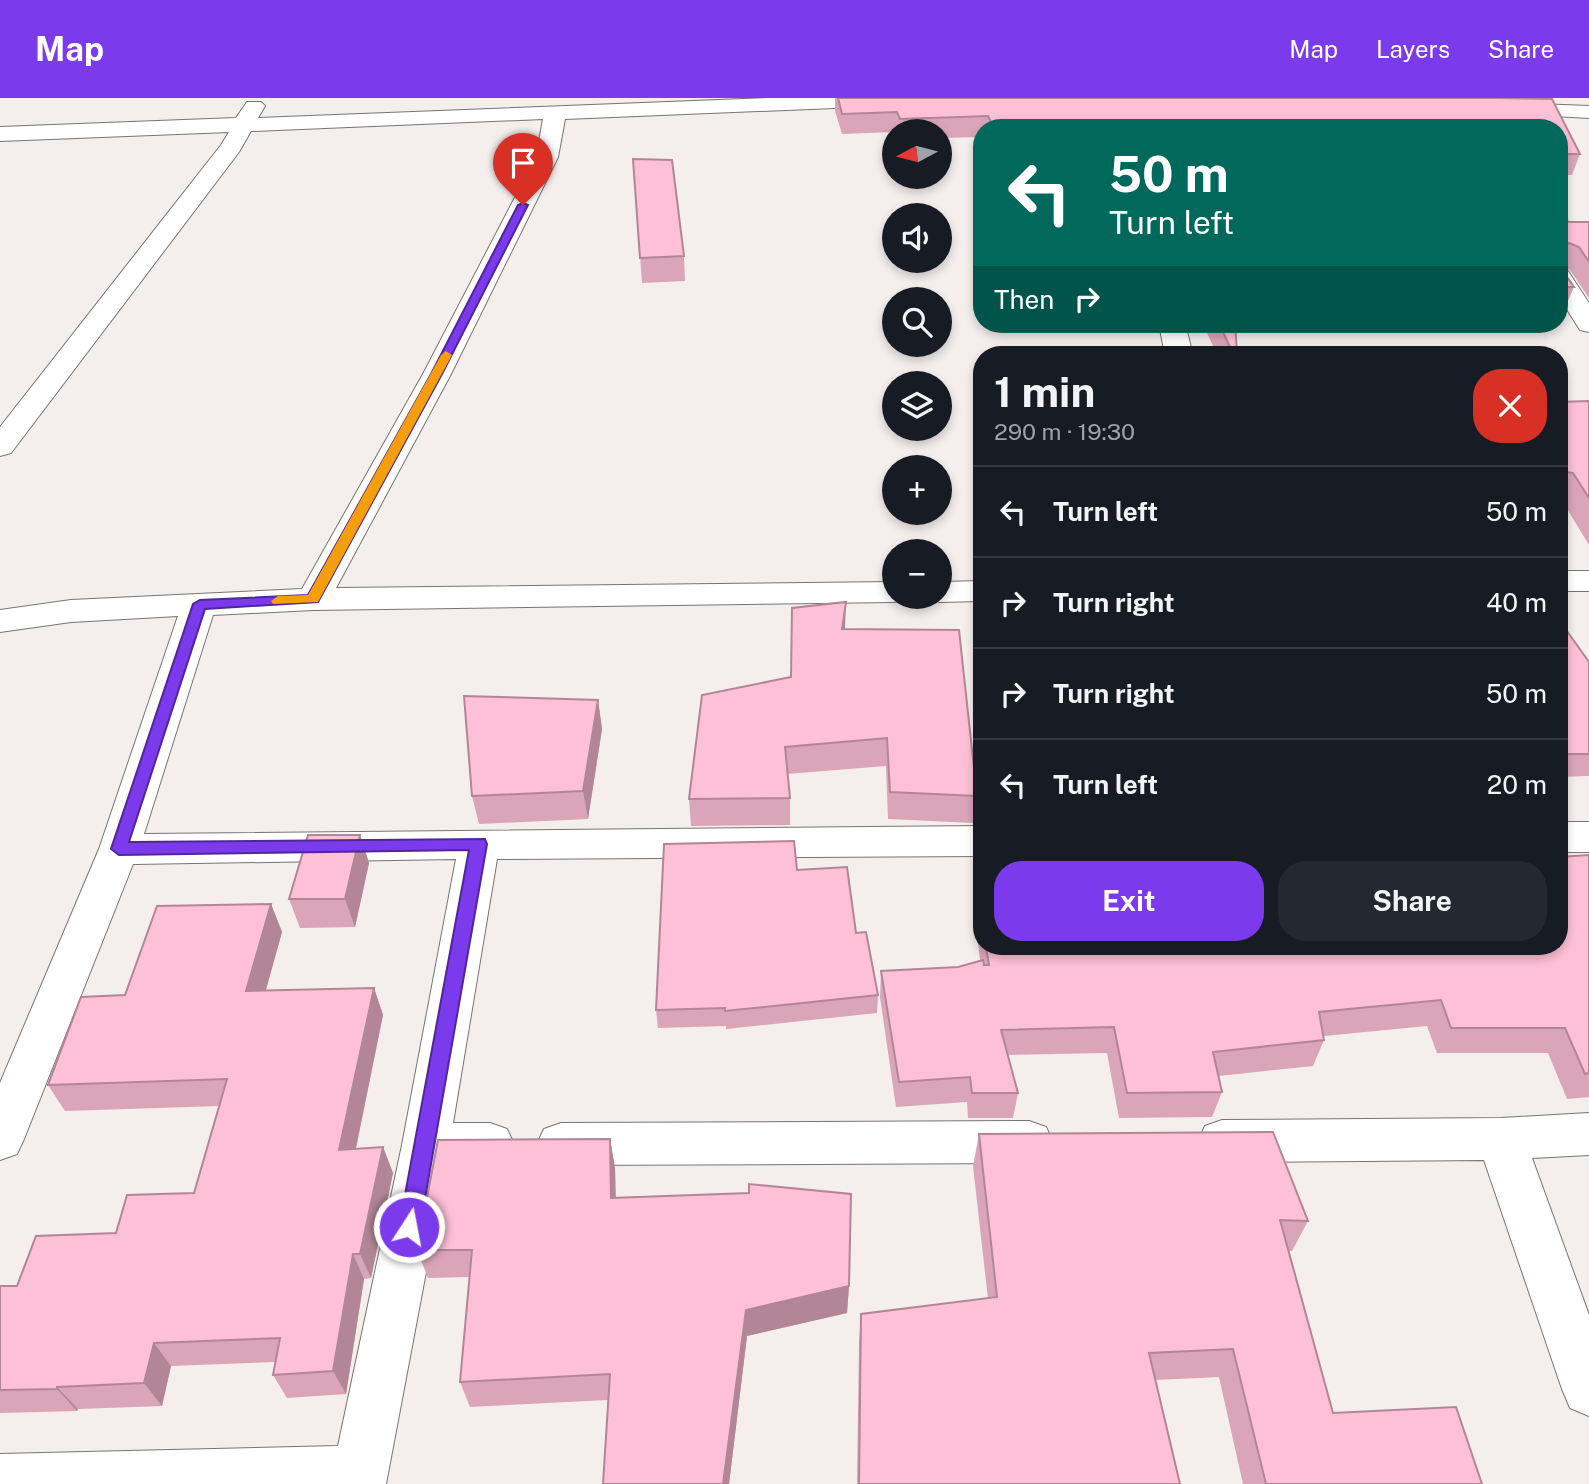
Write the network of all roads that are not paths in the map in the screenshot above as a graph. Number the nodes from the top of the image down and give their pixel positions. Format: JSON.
{"nodes":[{"id":1,"x":258,"y":98,"type":"edge"},
{"id":2,"x":932,"y":98,"type":"edge"},
{"id":3,"x":659,"y":103,"type":"edge"},
{"id":4,"x":1485,"y":109,"type":"edge"},
{"id":5,"x":555,"y":112,"type":"junction"},
{"id":6,"x":1589,"y":112,"type":"edge"},
{"id":7,"x":246,"y":125,"type":"junction"},
{"id":8,"x":0,"y":134,"type":"edge"},
{"id":9,"x":1568,"y":290,"type":"edge"},
{"id":10,"x":1589,"y":324,"type":"edge"},
{"id":11,"x":0,"y":447,"type":"edge"},
{"id":12,"x":1568,"y":581,"type":"edge"},
{"id":13,"x":1589,"y":581,"type":"edge"},
{"id":14,"x":973,"y":591,"type":"edge"},
{"id":15,"x":882,"y":592,"type":"edge"},
{"id":16,"x":952,"y":592,"type":"edge"},
{"id":17,"x":313,"y":599,"type":"junction"},
{"id":18,"x":200,"y":604,"type":"junction"},
{"id":19,"x":0,"y":621,"type":"edge"},
{"id":20,"x":1568,"y":837,"type":"edge"},
{"id":21,"x":1589,"y":837,"type":"edge"},
{"id":22,"x":973,"y":841,"type":"edge"},
{"id":23,"x":479,"y":844,"type":"junction"},
{"id":24,"x":119,"y":849,"type":"junction"},
{"id":25,"x":1589,"y":1135,"type":"edge"},
{"id":26,"x":0,"y":1139,"type":"edge"},
{"id":27,"x":1501,"y":1139,"type":"junction"},
{"id":28,"x":1068,"y":1141,"type":"edge"},
{"id":29,"x":1180,"y":1141,"type":"edge"},
{"id":30,"x":426,"y":1145,"type":"junction"},
{"id":31,"x":1589,"y":1389,"type":"edge"},
{"id":32,"x":359,"y":1479,"type":"edge"},
{"id":33,"x":0,"y":1482,"type":"edge"}],
"edges":[{"from":1,"to":7,"type":"street"},
{"from":2,"to":3,"type":"street"},
{"from":3,"to":5,"type":"street"},
{"from":4,"to":6,"type":"street"},
{"from":5,"to":7,"type":"street"},
{"from":5,"to":17,"type":"street"},
{"from":7,"to":8,"type":"street"},
{"from":7,"to":11,"type":"street"},
{"from":9,"to":10,"type":"street"},
{"from":12,"to":13,"type":"street"},
{"from":14,"to":16,"type":"street"},
{"from":15,"to":17,"type":"street"},
{"from":17,"to":18,"type":"street"},
{"from":18,"to":19,"type":"street"},
{"from":18,"to":24,"type":"street"},
{"from":20,"to":21,"type":"street"},
{"from":22,"to":23,"type":"street"},
{"from":23,"to":24,"type":"street"},
{"from":23,"to":30,"type":"street"},
{"from":24,"to":26,"type":"street"},
{"from":25,"to":27,"type":"street"},
{"from":27,"to":29,"type":"street"},
{"from":27,"to":31,"type":"street"},
{"from":28,"to":30,"type":"street"},
{"from":30,"to":32,"type":"street"},
{"from":32,"to":33,"type":"street"}]}
